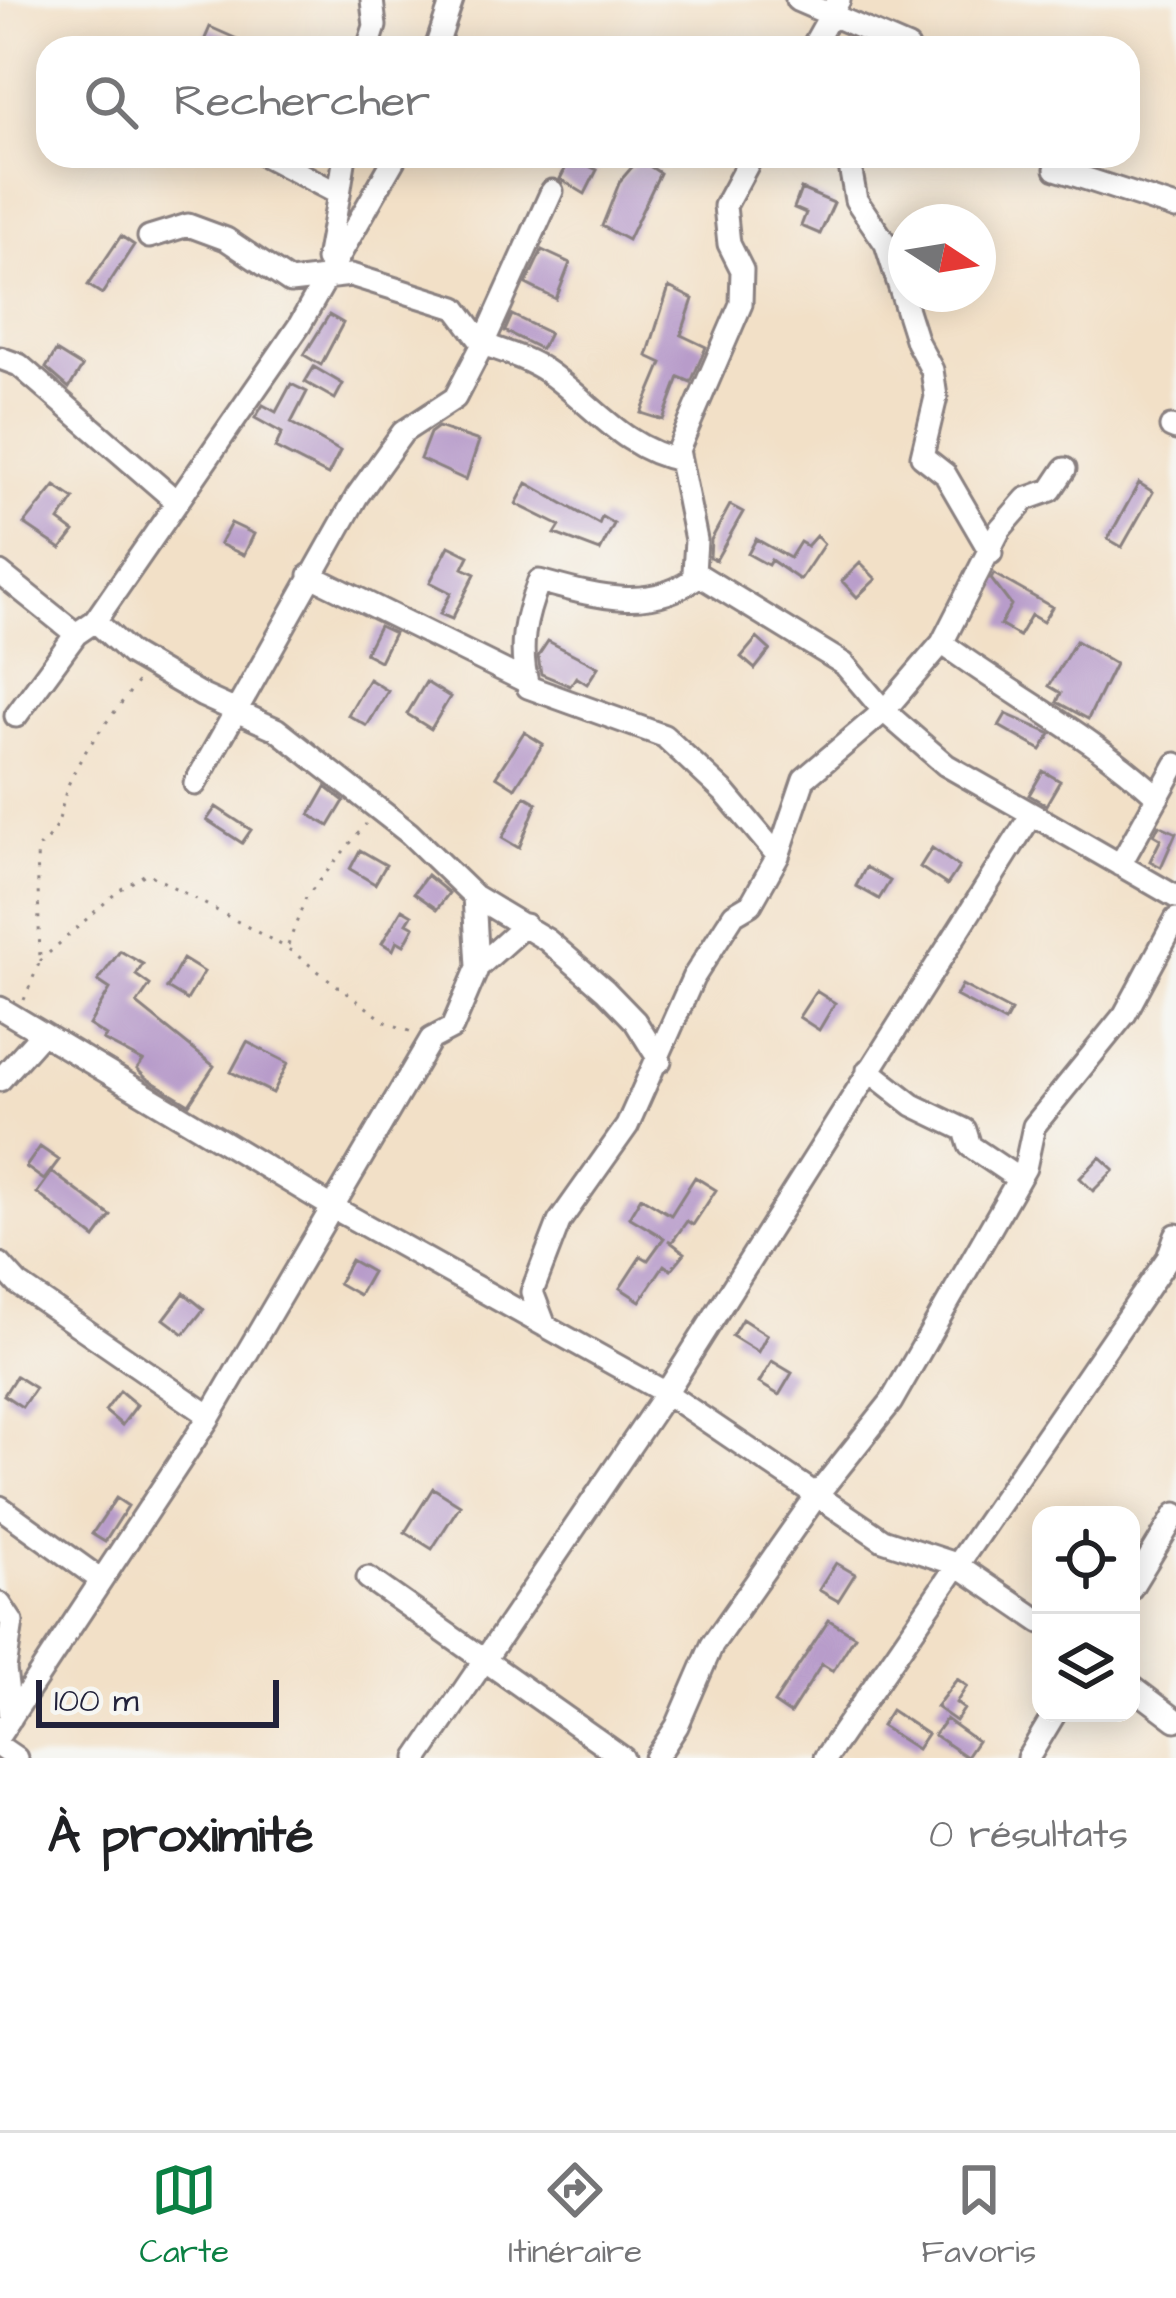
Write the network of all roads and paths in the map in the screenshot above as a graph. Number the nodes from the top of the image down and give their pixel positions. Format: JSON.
{"nodes":[{"id":1,"x":373,"y":0,"type":"edge"},
{"id":2,"x":452,"y":0,"type":"edge"},
{"id":3,"x":797,"y":0,"type":"edge"},
{"id":4,"x":835,"y":7,"type":"edge"},
{"id":5,"x":372,"y":36,"type":"edge"},
{"id":6,"x":440,"y":36,"type":"edge"},
{"id":7,"x":819,"y":36,"type":"edge"},
{"id":8,"x":887,"y":36,"type":"edge"},
{"id":9,"x":289,"y":168,"type":"edge"},
{"id":10,"x":343,"y":168,"type":"edge"},
{"id":11,"x":389,"y":168,"type":"edge"},
{"id":12,"x":746,"y":168,"type":"edge"},
{"id":13,"x":851,"y":168,"type":"edge"},
{"id":14,"x":1056,"y":169,"type":"dead end"},
{"id":15,"x":552,"y":191,"type":"dead end"},
{"id":16,"x":339,"y":194,"type":"junction"},
{"id":17,"x":1176,"y":208,"type":"edge"},
{"id":18,"x":149,"y":237,"type":"dead end"},
{"id":19,"x":324,"y":279,"type":"junction"},
{"id":20,"x":483,"y":344,"type":"junction"},
{"id":21,"x":0,"y":358,"type":"edge"},
{"id":22,"x":680,"y":460,"type":"junction"},
{"id":23,"x":1065,"y":470,"type":"dead end"},
{"id":24,"x":177,"y":502,"type":"junction"},
{"id":25,"x":991,"y":553,"type":"junction"},
{"id":26,"x":0,"y":573,"type":"edge"},
{"id":27,"x":310,"y":575,"type":"junction"},
{"id":28,"x":699,"y":575,"type":"junction"},
{"id":29,"x":85,"y":627,"type":"junction"},
{"id":30,"x":942,"y":643,"type":"junction"},
{"id":31,"x":150,"y":665,"type":"junction"},
{"id":32,"x":527,"y":682,"type":"junction"},
{"id":33,"x":234,"y":710,"type":"junction"},
{"id":34,"x":884,"y":710,"type":"junction"},
{"id":35,"x":16,"y":716,"type":"dead end"},
{"id":36,"x":1176,"y":764,"type":"edge"},
{"id":37,"x":195,"y":784,"type":"dead end"},
{"id":38,"x":1158,"y":797,"type":"junction"},
{"id":39,"x":376,"y":807,"type":"junction"},
{"id":40,"x":1032,"y":814,"type":"junction"},
{"id":41,"x":778,"y":856,"type":"junction"},
{"id":42,"x":1120,"y":865,"type":"junction"},
{"id":43,"x":474,"y":896,"type":"junction"},
{"id":44,"x":1176,"y":897,"type":"edge"},
{"id":45,"x":1176,"y":919,"type":"edge"},
{"id":46,"x":525,"y":925,"type":"junction"},
{"id":47,"x":287,"y":948,"type":"junction"},
{"id":48,"x":40,"y":961,"type":"junction"},
{"id":49,"x":478,"y":968,"type":"junction"},
{"id":50,"x":8,"y":1013,"type":"edge"},
{"id":51,"x":42,"y":1033,"type":"junction"},
{"id":52,"x":431,"y":1039,"type":"junction"},
{"id":53,"x":659,"y":1060,"type":"junction"},
{"id":54,"x":868,"y":1070,"type":"junction"},
{"id":55,"x":0,"y":1080,"type":"edge"},
{"id":56,"x":1016,"y":1178,"type":"junction"},
{"id":57,"x":334,"y":1208,"type":"junction"},
{"id":58,"x":1176,"y":1235,"type":"edge"},
{"id":59,"x":0,"y":1264,"type":"edge"},
{"id":60,"x":545,"y":1326,"type":"junction"},
{"id":61,"x":666,"y":1393,"type":"junction"},
{"id":62,"x":210,"y":1416,"type":"junction"},
{"id":63,"x":817,"y":1495,"type":"junction"},
{"id":64,"x":0,"y":1507,"type":"edge"},
{"id":65,"x":1176,"y":1514,"type":"edge"},
{"id":66,"x":956,"y":1564,"type":"junction"},
{"id":67,"x":1140,"y":1573,"type":"edge"},
{"id":68,"x":368,"y":1578,"type":"dead end"},
{"id":69,"x":101,"y":1580,"type":"junction"},
{"id":70,"x":0,"y":1604,"type":"edge"},
{"id":71,"x":1032,"y":1616,"type":"edge"},
{"id":72,"x":489,"y":1661,"type":"junction"},
{"id":73,"x":1140,"y":1693,"type":"edge"},
{"id":74,"x":1176,"y":1720,"type":"edge"},
{"id":75,"x":1050,"y":1722,"type":"edge"},
{"id":76,"x":5,"y":1726,"type":"edge"},
{"id":77,"x":0,"y":1747,"type":"edge"},
{"id":78,"x":16,"y":1758,"type":"edge"},
{"id":79,"x":418,"y":1758,"type":"edge"},
{"id":80,"x":623,"y":1758,"type":"edge"},
{"id":81,"x":656,"y":1758,"type":"edge"},
{"id":82,"x":825,"y":1758,"type":"edge"},
{"id":83,"x":1028,"y":1758,"type":"edge"}],
"edges":[{"from":1,"to":5,"type":"street"},
{"from":2,"to":6,"type":"street"},
{"from":3,"to":4,"type":"street"},
{"from":4,"to":7,"type":"street"},
{"from":4,"to":8,"type":"street"},
{"from":9,"to":16,"type":"street"},
{"from":10,"to":16,"type":"street"},
{"from":11,"to":19,"type":"street"},
{"from":12,"to":22,"type":"street"},
{"from":13,"to":25,"type":"street"},
{"from":14,"to":17,"type":"street"},
{"from":15,"to":20,"type":"street"},
{"from":16,"to":19,"type":"street"},
{"from":18,"to":19,"type":"street"},
{"from":19,"to":20,"type":"street"},
{"from":19,"to":24,"type":"street"},
{"from":20,"to":22,"type":"street"},
{"from":20,"to":27,"type":"street"},
{"from":21,"to":24,"type":"street"},
{"from":22,"to":28,"type":"street"},
{"from":23,"to":25,"type":"street"},
{"from":24,"to":29,"type":"street"},
{"from":25,"to":30,"type":"street"},
{"from":26,"to":29,"type":"street"},
{"from":27,"to":32,"type":"street"},
{"from":27,"to":33,"type":"street"},
{"from":28,"to":32,"type":"street"},
{"from":28,"to":34,"type":"street"},
{"from":29,"to":31,"type":"street"},
{"from":29,"to":35,"type":"street"},
{"from":30,"to":34,"type":"street"},
{"from":30,"to":38,"type":"street"},
{"from":31,"to":33,"type":"street"},
{"from":31,"to":48,"type":"path"},
{"from":32,"to":41,"type":"street"},
{"from":33,"to":37,"type":"street"},
{"from":33,"to":39,"type":"street"},
{"from":34,"to":40,"type":"street"},
{"from":34,"to":41,"type":"street"},
{"from":36,"to":38,"type":"street"},
{"from":38,"to":42,"type":"street"},
{"from":39,"to":43,"type":"street"},
{"from":39,"to":47,"type":"path"},
{"from":40,"to":42,"type":"street"},
{"from":40,"to":54,"type":"street"},
{"from":41,"to":53,"type":"street"},
{"from":42,"to":44,"type":"street"},
{"from":43,"to":46,"type":"street"},
{"from":43,"to":49,"type":"street"},
{"from":45,"to":56,"type":"street"},
{"from":46,"to":49,"type":"street"},
{"from":46,"to":53,"type":"street"},
{"from":47,"to":48,"type":"path"},
{"from":47,"to":52,"type":"path"},
{"from":48,"to":50,"type":"path"},
{"from":49,"to":52,"type":"street"},
{"from":50,"to":51,"type":"street"},
{"from":51,"to":55,"type":"street"},
{"from":51,"to":57,"type":"street"},
{"from":52,"to":57,"type":"street"},
{"from":53,"to":60,"type":"street"},
{"from":54,"to":56,"type":"street"},
{"from":54,"to":61,"type":"street"},
{"from":56,"to":63,"type":"street"},
{"from":57,"to":60,"type":"street"},
{"from":57,"to":62,"type":"street"},
{"from":58,"to":66,"type":"street"},
{"from":59,"to":62,"type":"street"},
{"from":60,"to":61,"type":"street"},
{"from":61,"to":63,"type":"street"},
{"from":61,"to":72,"type":"street"},
{"from":62,"to":69,"type":"street"},
{"from":63,"to":66,"type":"street"},
{"from":63,"to":81,"type":"street"},
{"from":64,"to":69,"type":"street"},
{"from":65,"to":67,"type":"street"},
{"from":66,"to":71,"type":"street"},
{"from":66,"to":82,"type":"street"},
{"from":68,"to":72,"type":"street"},
{"from":69,"to":76,"type":"street"},
{"from":70,"to":76,"type":"street"},
{"from":72,"to":79,"type":"street"},
{"from":72,"to":80,"type":"street"},
{"from":73,"to":74,"type":"street"},
{"from":75,"to":83,"type":"street"},
{"from":77,"to":78,"type":"street"}]}
